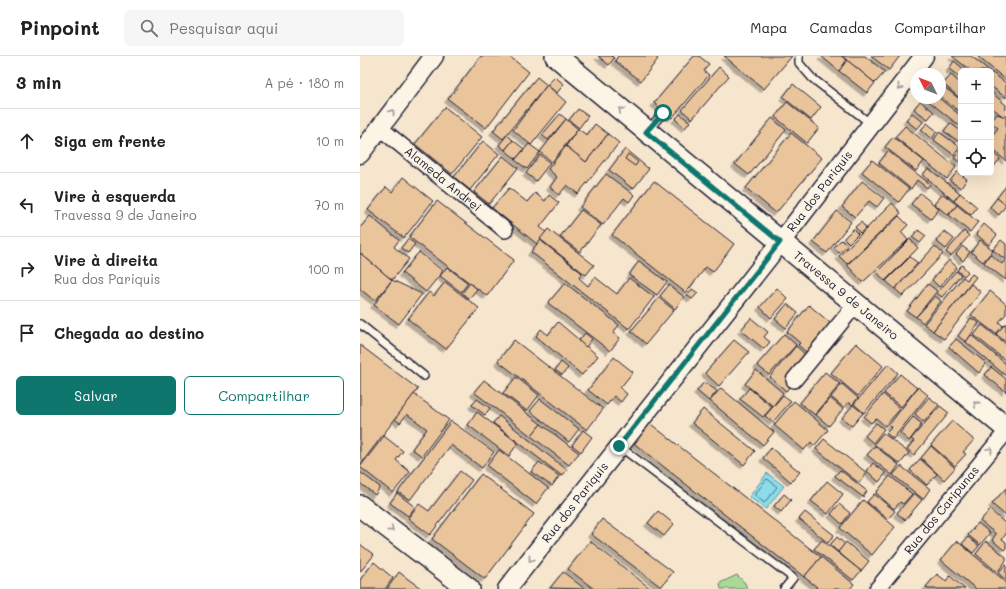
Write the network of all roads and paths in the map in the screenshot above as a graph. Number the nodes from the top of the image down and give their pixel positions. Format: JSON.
{"nodes":[{"id":1,"x":434,"y":56,"type":"edge"},
{"id":2,"x":556,"y":56,"type":"edge"},
{"id":3,"x":799,"y":56,"type":"edge"},
{"id":4,"x":919,"y":59,"type":"edge"},
{"id":5,"x":663,"y":113,"type":"dead end"},
{"id":6,"x":871,"y":124,"type":"junction"},
{"id":7,"x":380,"y":128,"type":"junction"},
{"id":8,"x":646,"y":132,"type":"junction"},
{"id":9,"x":360,"y":154,"type":"edge"},
{"id":10,"x":505,"y":230,"type":"dead end"},
{"id":11,"x":780,"y":242,"type":"junction"},
{"id":12,"x":856,"y":304,"type":"junction"},
{"id":13,"x":360,"y":324,"type":"edge"},
{"id":14,"x":424,"y":376,"type":"dead end"},
{"id":15,"x":794,"y":380,"type":"dead end"},
{"id":16,"x":1006,"y":428,"type":"edge"},
{"id":17,"x":1006,"y":432,"type":"edge"},
{"id":18,"x":619,"y":446,"type":"junction"},
{"id":19,"x":360,"y":506,"type":"edge"},
{"id":20,"x":469,"y":589,"type":"edge"},
{"id":21,"x":507,"y":589,"type":"edge"},
{"id":22,"x":784,"y":589,"type":"edge"},
{"id":23,"x":877,"y":589,"type":"edge"}],
"edges":[{"from":7,"to":1,"type":"street","one_way":true},
{"from":8,"to":2,"type":"main road","name":"Travessa 9 de Janeiro","one_way":true},
{"from":3,"to":6,"type":"lane"},
{"from":4,"to":6,"type":"street","name":"Rua dos Pariquis","one_way":true},
{"from":5,"to":8,"type":"lane"},
{"from":6,"to":11,"type":"street","name":"Rua dos Pariquis"},
{"from":7,"to":9,"type":"street"},
{"from":7,"to":10,"type":"street","name":"Alameda Andrei"},
{"from":8,"to":11,"type":"main road","name":"Travessa 9 de Janeiro"},
{"from":11,"to":12,"type":"main road","name":"Travessa 9 de Janeiro"},
{"from":11,"to":18,"type":"street","name":"Rua dos Pariquis"},
{"from":12,"to":15,"type":"street"},
{"from":16,"to":12,"type":"main road","name":"Travessa 9 de Janeiro","one_way":true},
{"from":13,"to":14,"type":"lane"},
{"from":23,"to":17,"type":"street","name":"Rua dos Caripunas","one_way":true},
{"from":18,"to":21,"type":"street","name":"Rua dos Pariquis","one_way":true},
{"from":18,"to":22,"type":"lane"},
{"from":19,"to":20,"type":"main road","one_way":true}]}
